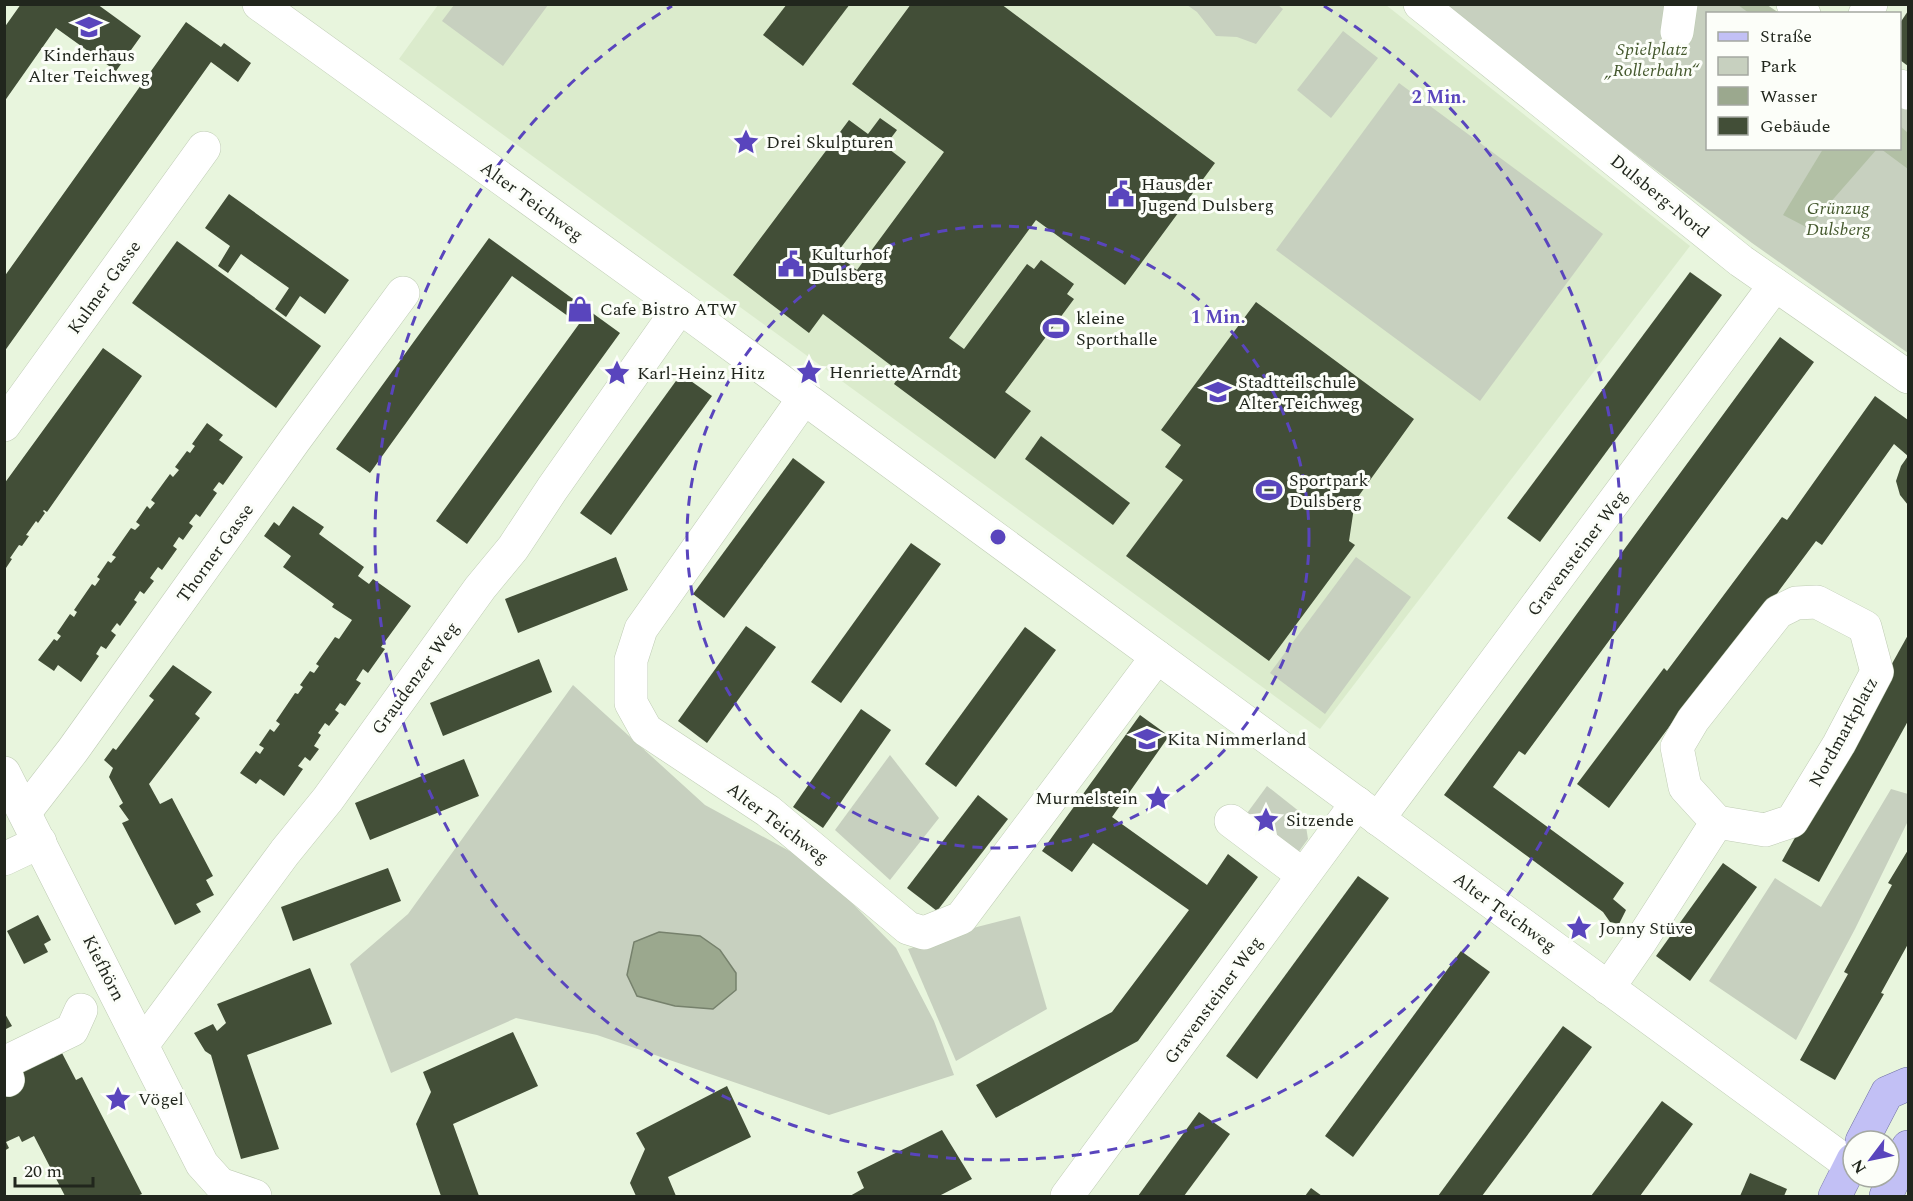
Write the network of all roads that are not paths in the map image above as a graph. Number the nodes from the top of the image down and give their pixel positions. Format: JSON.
{"nodes":[{"id":1,"x":259,"y":4,"type":"edge"},
{"id":2,"x":1420,"y":4,"type":"edge"},
{"id":3,"x":204,"y":148,"type":"dead end"},
{"id":4,"x":1775,"y":285,"type":"junction"},
{"id":5,"x":403,"y":292,"type":"dead end"},
{"id":6,"x":680,"y":307,"type":"junction"},
{"id":7,"x":1908,"y":377,"type":"edge"},
{"id":8,"x":804,"y":398,"type":"junction"},
{"id":9,"x":4,"y":425,"type":"edge"},
{"id":10,"x":1157,"y":657,"type":"junction"},
{"id":11,"x":4,"y":773,"type":"edge"},
{"id":12,"x":1368,"y":811,"type":"junction"},
{"id":13,"x":25,"y":812,"type":"junction"},
{"id":14,"x":1231,"y":821,"type":"dead end"},
{"id":15,"x":1717,"y":822,"type":"junction"},
{"id":16,"x":40,"y":842,"type":"junction"},
{"id":17,"x":4,"y":860,"type":"edge"},
{"id":18,"x":1303,"y":875,"type":"junction"},
{"id":19,"x":1608,"y":988,"type":"junction"},
{"id":20,"x":81,"y":1010,"type":"dead end"},
{"id":21,"x":143,"y":1044,"type":"junction"},
{"id":22,"x":8,"y":1080,"type":"dead end"},
{"id":23,"x":1908,"y":1084,"type":"edge"},
{"id":24,"x":1880,"y":1129,"type":"edge"},
{"id":25,"x":1841,"y":1153,"type":"edge"},
{"id":26,"x":255,"y":1197,"type":"edge"},
{"id":27,"x":1067,"y":1197,"type":"edge"}],
"edges":[{"from":1,"to":6,"type":"street","name":"Alter Teichweg"},
{"from":2,"to":4,"type":"street","name":"Dulsberg-Nord"},
{"from":3,"to":9,"type":"street","name":"Kulmer Gasse"},
{"from":4,"to":7,"type":"street","name":"Dulsberg-Nord"},
{"from":4,"to":12,"type":"street","name":"Gravensteiner Weg"},
{"from":5,"to":13,"type":"street","name":"Thorner Gasse"},
{"from":6,"to":8,"type":"street","name":"Alter Teichweg"},
{"from":6,"to":21,"type":"street","name":"Graudenzer Weg"},
{"from":8,"to":10,"type":"street","name":"Alter Teichweg"},
{"from":8,"to":10,"type":"street","name":"Alter Teichweg"},
{"from":10,"to":12,"type":"street","name":"Alter Teichweg"},
{"from":11,"to":13,"type":"street","name":"Kiefhörn"},
{"from":12,"to":18,"type":"street","name":"Gravensteiner Weg"},
{"from":12,"to":19,"type":"street","name":"Alter Teichweg"},
{"from":13,"to":16,"type":"street","name":"Kiefhörn"},
{"from":14,"to":18,"type":"street"},
{"from":15,"to":15,"type":"street","name":"Nordmarkplatz"},
{"from":15,"to":19,"type":"street"},
{"from":16,"to":17,"type":"street"},
{"from":16,"to":21,"type":"street","name":"Kiefhörn"},
{"from":18,"to":27,"type":"street","name":"Gravensteiner Weg"},
{"from":19,"to":25,"type":"street","name":"Alter Teichweg"},
{"from":20,"to":22,"type":"street"},
{"from":21,"to":26,"type":"street","name":"Kiefhörn"},
{"from":23,"to":24,"type":"main road"}]}
